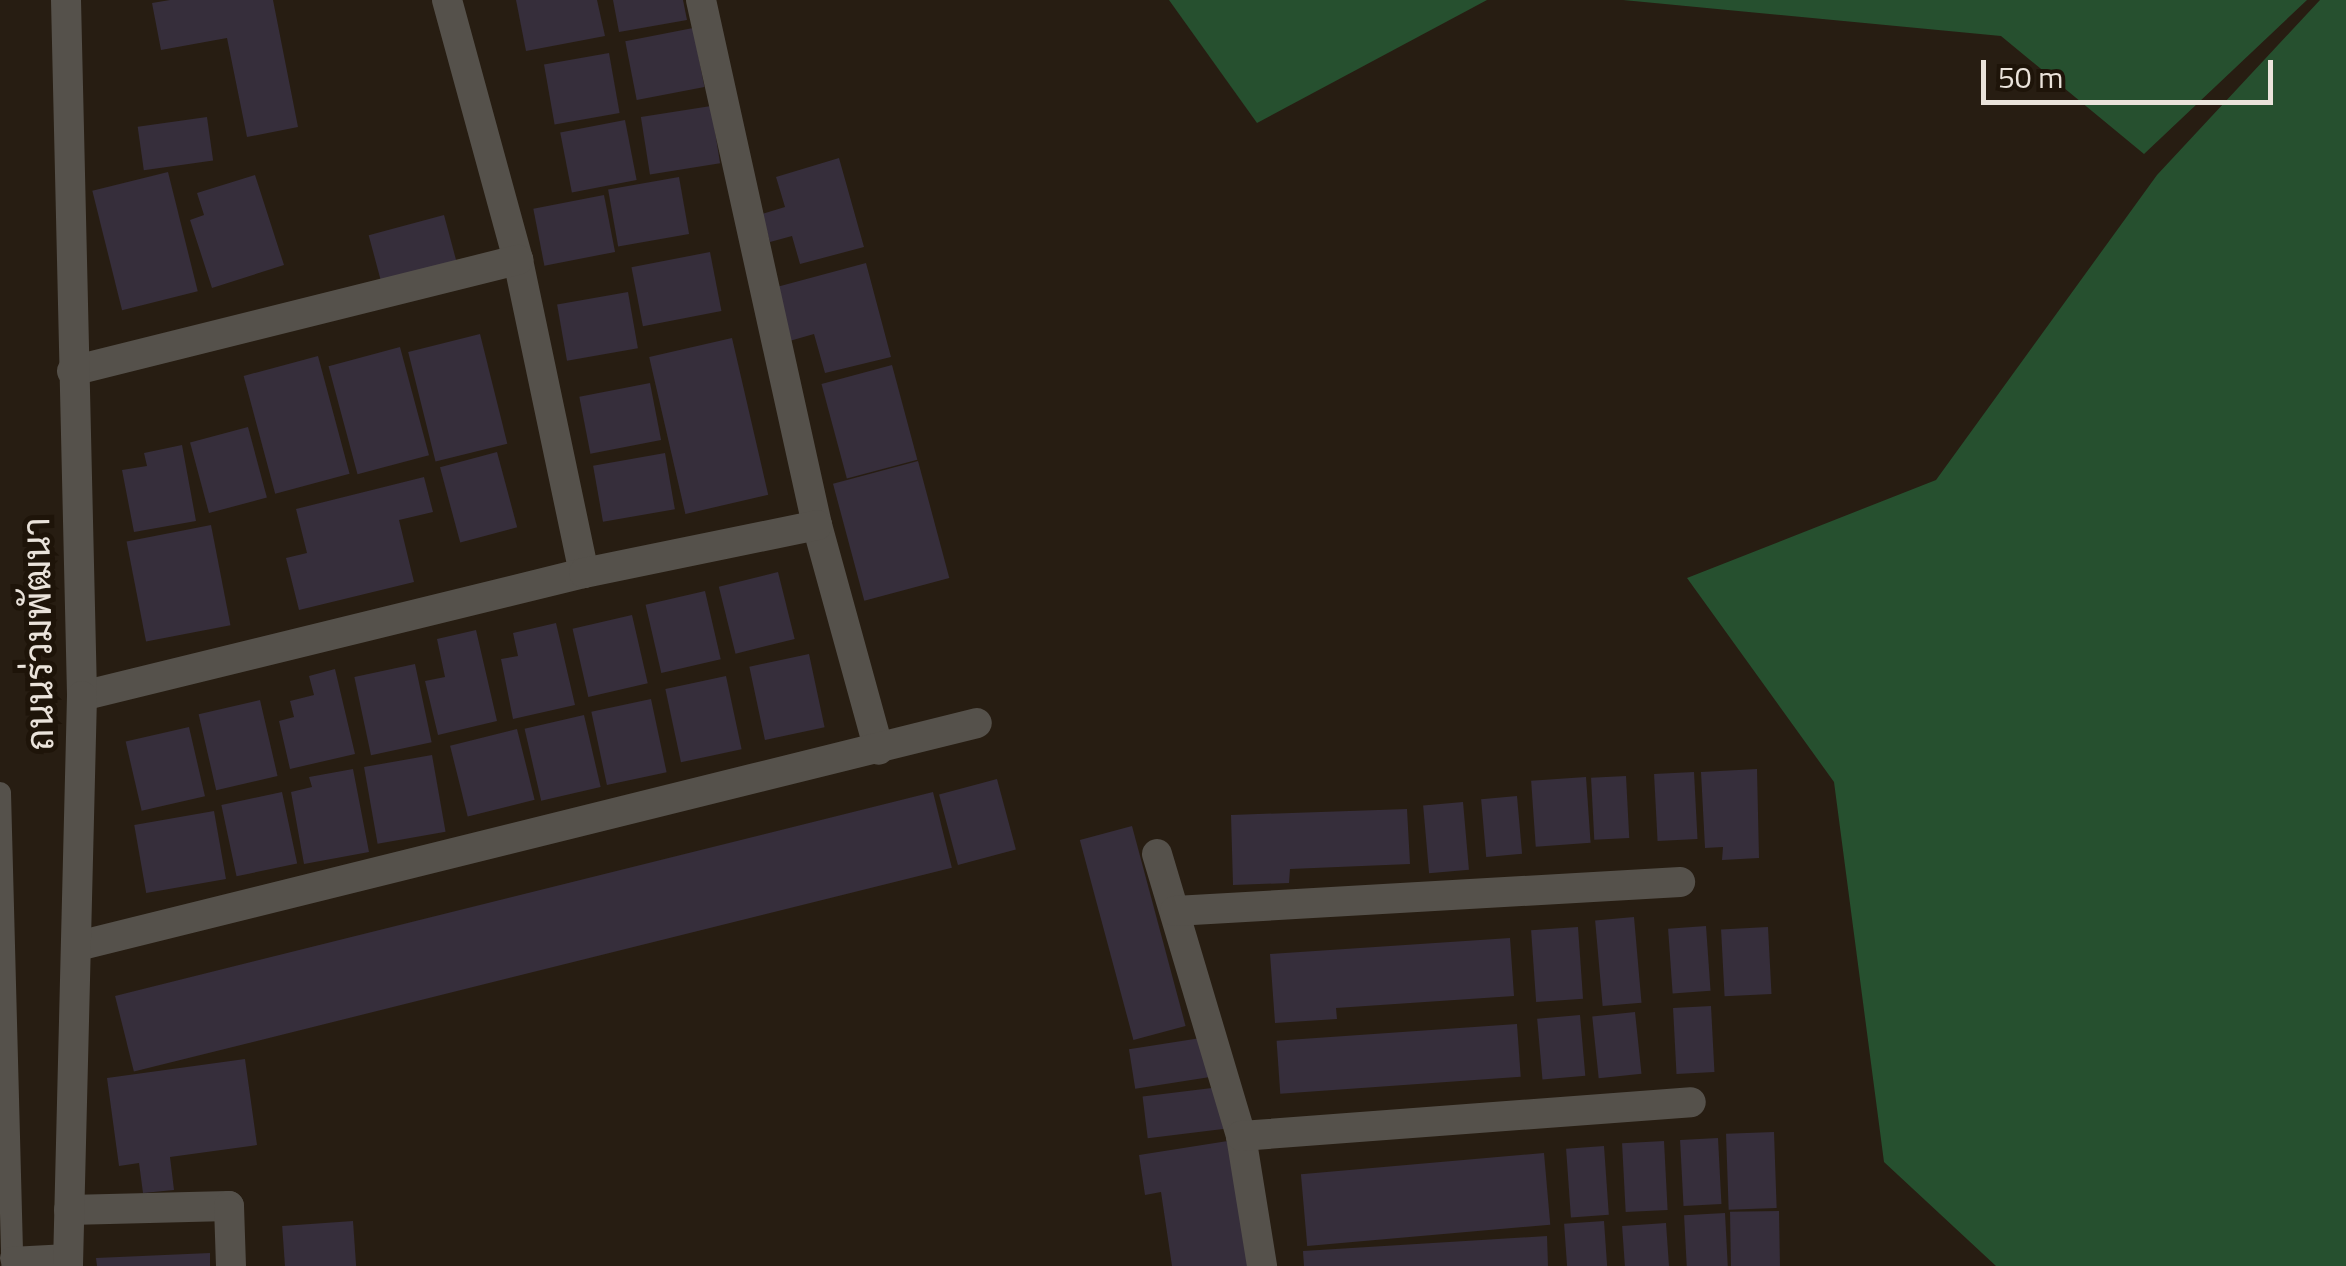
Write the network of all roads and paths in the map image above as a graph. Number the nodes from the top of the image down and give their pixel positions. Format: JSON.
{"nodes":[{"id":1,"x":66,"y":0,"type":"edge"},
{"id":2,"x":447,"y":0,"type":"edge"},
{"id":3,"x":701,"y":0,"type":"edge"},
{"id":4,"x":518,"y":260,"type":"junction"},
{"id":5,"x":72,"y":371,"type":"junction"},
{"id":6,"x":817,"y":524,"type":"junction"},
{"id":7,"x":584,"y":573,"type":"junction"},
{"id":8,"x":82,"y":696,"type":"junction"},
{"id":9,"x":977,"y":723,"type":"dead end"},
{"id":10,"x":879,"y":750,"type":"junction"},
{"id":11,"x":0,"y":793,"type":"edge"},
{"id":12,"x":1157,"y":854,"type":"dead end"},
{"id":13,"x":1680,"y":882,"type":"dead end"},
{"id":14,"x":1175,"y":911,"type":"junction"},
{"id":15,"x":78,"y":946,"type":"junction"},
{"id":16,"x":1691,"y":1102,"type":"dead end"},
{"id":17,"x":1241,"y":1136,"type":"junction"},
{"id":18,"x":69,"y":1210,"type":"junction"},
{"id":19,"x":68,"y":1261,"type":"edge"},
{"id":20,"x":11,"y":1262,"type":"edge"},
{"id":21,"x":231,"y":1266,"type":"edge"},
{"id":22,"x":1262,"y":1266,"type":"edge"}],
"edges":[{"from":1,"to":5,"type":"street","name":"ถนนร่วมพัฒนา"},
{"from":2,"to":4,"type":"street"},
{"from":3,"to":6,"type":"street"},
{"from":4,"to":5,"type":"street"},
{"from":4,"to":7,"type":"street"},
{"from":5,"to":8,"type":"street","name":"ถนนร่วมพัฒนา"},
{"from":6,"to":7,"type":"street"},
{"from":6,"to":10,"type":"street"},
{"from":7,"to":8,"type":"street"},
{"from":8,"to":15,"type":"street","name":"ถนนร่วมพัฒนา"},
{"from":9,"to":10,"type":"street"},
{"from":10,"to":15,"type":"street"},
{"from":11,"to":20,"type":"lane"},
{"from":12,"to":14,"type":"street"},
{"from":13,"to":14,"type":"street"},
{"from":14,"to":17,"type":"street"},
{"from":15,"to":18,"type":"street","name":"ถนนร่วมพัฒนา"},
{"from":16,"to":17,"type":"street"},
{"from":17,"to":22,"type":"street"},
{"from":18,"to":19,"type":"street","name":"ถนนร่วมพัฒนา"},
{"from":18,"to":21,"type":"street"},
{"from":19,"to":20,"type":"lane"}]}
